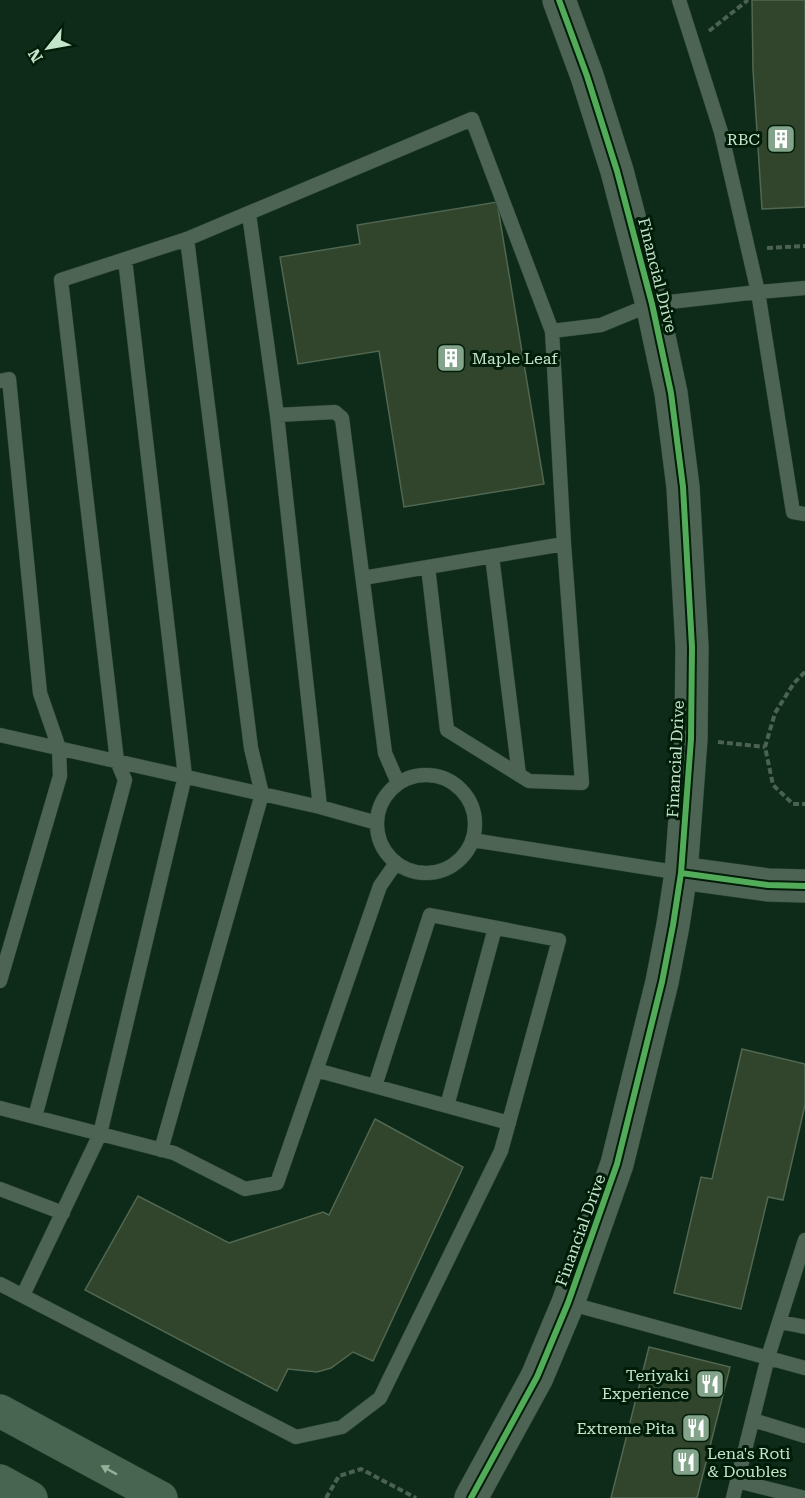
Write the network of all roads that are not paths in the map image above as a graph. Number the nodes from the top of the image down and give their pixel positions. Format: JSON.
{"nodes":[{"id":1,"x":559,"y":0,"type":"edge"},
{"id":2,"x":679,"y":0,"type":"edge"},
{"id":3,"x":249,"y":214,"type":"junction"},
{"id":4,"x":187,"y":239,"type":"junction"},
{"id":5,"x":125,"y":259,"type":"junction"},
{"id":6,"x":805,"y":288,"type":"edge"},
{"id":7,"x":758,"y":292,"type":"junction"},
{"id":8,"x":652,"y":303,"type":"junction"},
{"id":9,"x":552,"y":331,"type":"junction"},
{"id":10,"x":0,"y":381,"type":"edge"},
{"id":11,"x":277,"y":415,"type":"junction"},
{"id":12,"x":805,"y":514,"type":"edge"},
{"id":13,"x":564,"y":544,"type":"junction"},
{"id":14,"x":492,"y":556,"type":"junction"},
{"id":15,"x":428,"y":567,"type":"junction"},
{"id":16,"x":363,"y":578,"type":"junction"},
{"id":17,"x":0,"y":735,"type":"edge"},
{"id":18,"x":59,"y":748,"type":"junction"},
{"id":19,"x":117,"y":761,"type":"junction"},
{"id":20,"x":519,"y":775,"type":"junction"},
{"id":21,"x":185,"y":776,"type":"junction"},
{"id":22,"x":398,"y":783,"type":"junction"},
{"id":23,"x":262,"y":794,"type":"junction"},
{"id":24,"x":320,"y":807,"type":"junction"},
{"id":25,"x":377,"y":823,"type":"junction"},
{"id":26,"x":472,"y":840,"type":"junction"},
{"id":27,"x":396,"y":863,"type":"junction"},
{"id":28,"x":681,"y":873,"type":"junction"},
{"id":29,"x":805,"y":886,"type":"edge"},
{"id":30,"x":495,"y":928,"type":"junction"},
{"id":31,"x":0,"y":981,"type":"edge"},
{"id":32,"x":316,"y":1070,"type":"junction"},
{"id":33,"x":375,"y":1086,"type":"junction"},
{"id":34,"x":447,"y":1106,"type":"junction"},
{"id":35,"x":0,"y":1108,"type":"edge"},
{"id":36,"x":35,"y":1117,"type":"junction"},
{"id":37,"x":509,"y":1123,"type":"junction"},
{"id":38,"x":100,"y":1134,"type":"junction"},
{"id":39,"x":161,"y":1150,"type":"junction"},
{"id":40,"x":0,"y":1189,"type":"edge"},
{"id":41,"x":63,"y":1213,"type":"junction"},
{"id":42,"x":805,"y":1239,"type":"edge"},
{"id":43,"x":0,"y":1284,"type":"edge"},
{"id":44,"x":23,"y":1295,"type":"junction"},
{"id":45,"x":568,"y":1303,"type":"junction"},
{"id":46,"x":780,"y":1322,"type":"junction"},
{"id":47,"x":805,"y":1327,"type":"edge"},
{"id":48,"x":768,"y":1358,"type":"junction"},
{"id":49,"x":805,"y":1368,"type":"edge"},
{"id":50,"x":0,"y":1411,"type":"edge"},
{"id":51,"x":753,"y":1420,"type":"junction"},
{"id":52,"x":805,"y":1436,"type":"edge"},
{"id":53,"x":0,"y":1481,"type":"edge"},
{"id":54,"x":737,"y":1481,"type":"junction"},
{"id":55,"x":31,"y":1498,"type":"edge"},
{"id":56,"x":161,"y":1498,"type":"edge"},
{"id":57,"x":471,"y":1498,"type":"edge"},
{"id":58,"x":733,"y":1498,"type":"edge"},
{"id":59,"x":805,"y":1498,"type":"edge"}],
"edges":[{"from":1,"to":8,"type":"street","name":"Financial Drive"},
{"from":2,"to":7,"type":"lane"},
{"from":3,"to":4,"type":"lane"},
{"from":3,"to":9,"type":"lane"},
{"from":3,"to":11,"type":"lane"},
{"from":4,"to":5,"type":"lane"},
{"from":4,"to":23,"type":"lane"},
{"from":5,"to":19,"type":"lane"},
{"from":5,"to":21,"type":"lane"},
{"from":6,"to":7,"type":"lane"},
{"from":7,"to":8,"type":"lane"},
{"from":7,"to":12,"type":"lane"},
{"from":8,"to":9,"type":"lane"},
{"from":8,"to":28,"type":"street","name":"Financial Drive"},
{"from":9,"to":13,"type":"lane"},
{"from":10,"to":18,"type":"lane"},
{"from":11,"to":16,"type":"lane"},
{"from":11,"to":24,"type":"lane"},
{"from":13,"to":14,"type":"lane"},
{"from":13,"to":20,"type":"lane"},
{"from":14,"to":15,"type":"lane"},
{"from":14,"to":20,"type":"lane"},
{"from":15,"to":16,"type":"lane"},
{"from":15,"to":20,"type":"lane"},
{"from":16,"to":22,"type":"lane"},
{"from":17,"to":18,"type":"lane"},
{"from":18,"to":19,"type":"lane"},
{"from":18,"to":31,"type":"lane"},
{"from":19,"to":21,"type":"lane"},
{"from":19,"to":36,"type":"lane"},
{"from":21,"to":23,"type":"lane"},
{"from":21,"to":38,"type":"lane"},
{"from":22,"to":25,"type":"lane"},
{"from":22,"to":26,"type":"lane"},
{"from":23,"to":24,"type":"lane"},
{"from":23,"to":39,"type":"lane"},
{"from":24,"to":25,"type":"lane"},
{"from":25,"to":27,"type":"lane"},
{"from":26,"to":27,"type":"lane"},
{"from":26,"to":28,"type":"lane"},
{"from":27,"to":32,"type":"lane"},
{"from":28,"to":29,"type":"street"},
{"from":28,"to":45,"type":"street","name":"Financial Drive"},
{"from":30,"to":33,"type":"lane"},
{"from":30,"to":34,"type":"lane"},
{"from":30,"to":37,"type":"lane"},
{"from":32,"to":33,"type":"lane"},
{"from":32,"to":39,"type":"lane"},
{"from":33,"to":34,"type":"lane"},
{"from":34,"to":37,"type":"lane"},
{"from":35,"to":36,"type":"lane"},
{"from":36,"to":38,"type":"lane"},
{"from":37,"to":44,"type":"lane"},
{"from":38,"to":39,"type":"lane"},
{"from":38,"to":41,"type":"lane"},
{"from":40,"to":41,"type":"lane"},
{"from":41,"to":44,"type":"lane"},
{"from":42,"to":46,"type":"lane"},
{"from":43,"to":44,"type":"lane"},
{"from":45,"to":48,"type":"lane"},
{"from":45,"to":57,"type":"street","name":"Financial Drive"},
{"from":46,"to":47,"type":"lane"},
{"from":46,"to":48,"type":"lane"},
{"from":48,"to":49,"type":"lane"},
{"from":48,"to":51,"type":"lane"},
{"from":56,"to":50,"type":"main road","one_way":true},
{"from":51,"to":52,"type":"lane"},
{"from":51,"to":54,"type":"lane"},
{"from":53,"to":55,"type":"main road"},
{"from":54,"to":58,"type":"lane"},
{"from":54,"to":59,"type":"lane"}]}
